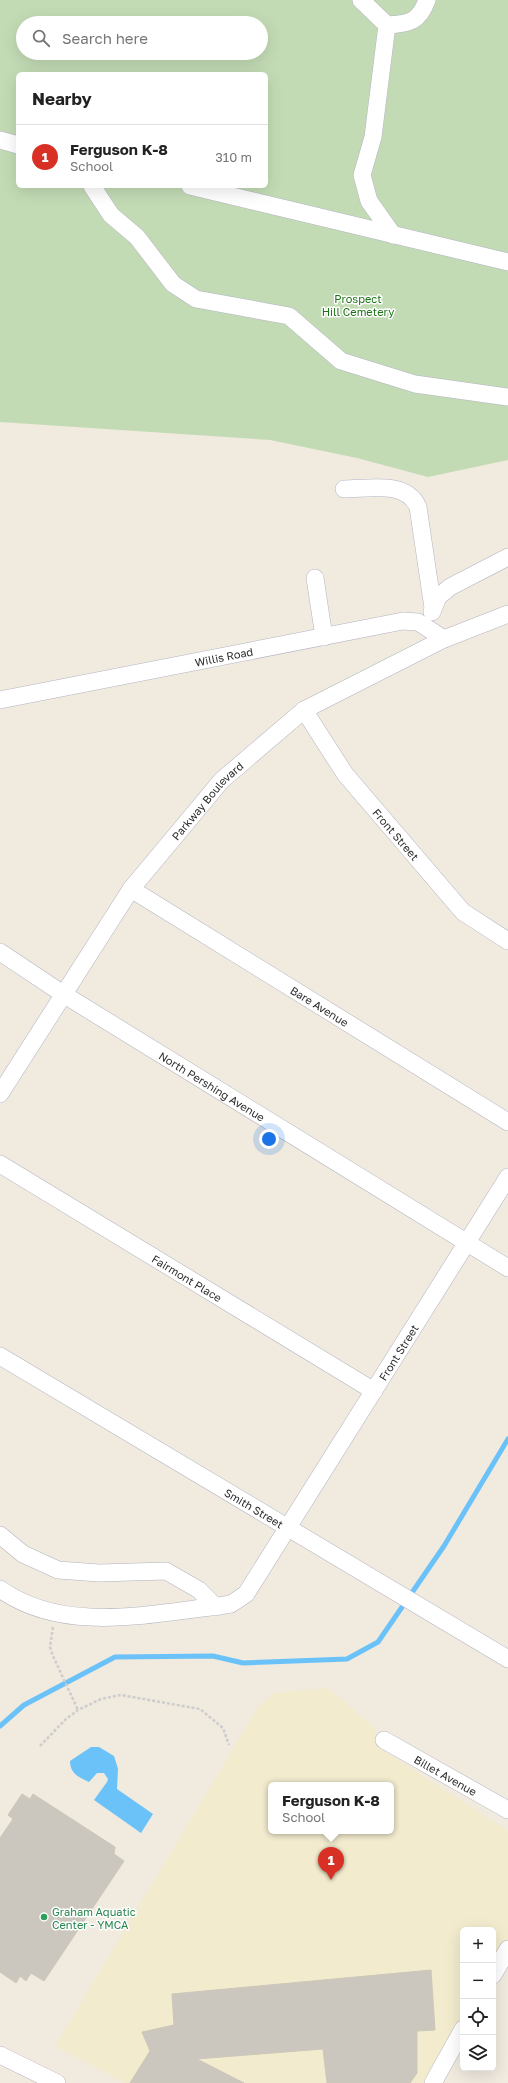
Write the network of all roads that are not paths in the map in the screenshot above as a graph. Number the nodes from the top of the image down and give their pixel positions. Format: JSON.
{"nodes":[{"id":1,"x":361,"y":0,"type":"edge"},
{"id":2,"x":427,"y":0,"type":"edge"},
{"id":3,"x":387,"y":25,"type":"junction"},
{"id":4,"x":0,"y":140,"type":"edge"},
{"id":5,"x":16,"y":144,"type":"edge"},
{"id":6,"x":93,"y":188,"type":"edge"},
{"id":7,"x":198,"y":188,"type":"edge"},
{"id":8,"x":369,"y":201,"type":"junction"},
{"id":9,"x":355,"y":226,"type":"junction"},
{"id":10,"x":393,"y":235,"type":"junction"},
{"id":11,"x":508,"y":262,"type":"edge"},
{"id":12,"x":508,"y":396,"type":"edge"},
{"id":13,"x":344,"y":489,"type":"dead end"},
{"id":14,"x":508,"y":557,"type":"edge"},
{"id":15,"x":315,"y":578,"type":"dead end"},
{"id":16,"x":433,"y":608,"type":"junction"},
{"id":17,"x":508,"y":614,"type":"edge"},
{"id":18,"x":426,"y":627,"type":"junction"},
{"id":19,"x":324,"y":637,"type":"junction"},
{"id":20,"x":444,"y":639,"type":"junction"},
{"id":21,"x":0,"y":700,"type":"edge"},
{"id":22,"x":304,"y":710,"type":"junction"},
{"id":23,"x":131,"y":889,"type":"junction"},
{"id":24,"x":508,"y":941,"type":"edge"},
{"id":25,"x":0,"y":952,"type":"edge"},
{"id":26,"x":63,"y":994,"type":"junction"},
{"id":27,"x":0,"y":1094,"type":"edge"},
{"id":28,"x":508,"y":1122,"type":"edge"},
{"id":29,"x":0,"y":1164,"type":"edge"},
{"id":30,"x":508,"y":1177,"type":"edge"},
{"id":31,"x":467,"y":1242,"type":"junction"},
{"id":32,"x":508,"y":1268,"type":"edge"},
{"id":33,"x":0,"y":1356,"type":"edge"},
{"id":34,"x":374,"y":1391,"type":"junction"},
{"id":35,"x":288,"y":1527,"type":"junction"},
{"id":36,"x":0,"y":1535,"type":"edge"},
{"id":37,"x":0,"y":1589,"type":"edge"},
{"id":38,"x":216,"y":1607,"type":"junction"},
{"id":39,"x":508,"y":1659,"type":"edge"},
{"id":40,"x":384,"y":1740,"type":"dead end"},
{"id":41,"x":508,"y":1810,"type":"edge"},
{"id":42,"x":508,"y":1949,"type":"edge"},
{"id":43,"x":496,"y":1970,"type":"edge"},
{"id":44,"x":460,"y":2034,"type":"edge"},
{"id":45,"x":0,"y":2055,"type":"edge"},
{"id":46,"x":34,"y":2078,"type":"edge"},
{"id":47,"x":57,"y":2083,"type":"edge"},
{"id":48,"x":433,"y":2083,"type":"edge"}],
"edges":[{"from":1,"to":3,"type":"street"},
{"from":2,"to":3,"type":"street"},
{"from":3,"to":8,"type":"street"},
{"from":4,"to":5,"type":"street"},
{"from":6,"to":12,"type":"street"},
{"from":7,"to":9,"type":"street"},
{"from":8,"to":9,"type":"street"},
{"from":8,"to":10,"type":"street"},
{"from":9,"to":10,"type":"street"},
{"from":10,"to":11,"type":"street"},
{"from":13,"to":16,"type":"street"},
{"from":14,"to":16,"type":"street"},
{"from":15,"to":19,"type":"street"},
{"from":16,"to":18,"type":"street"},
{"from":17,"to":20,"type":"street","name":"Parkway Boulevard"},
{"from":18,"to":19,"type":"street","name":"Willis Road"},
{"from":18,"to":20,"type":"street","name":"Willis Road"},
{"from":19,"to":21,"type":"street","name":"Willis Road"},
{"from":20,"to":22,"type":"street","name":"Parkway Boulevard"},
{"from":22,"to":23,"type":"street","name":"Parkway Boulevard"},
{"from":22,"to":24,"type":"street","name":"Front Street"},
{"from":23,"to":26,"type":"street","name":"Parkway Boulevard"},
{"from":23,"to":28,"type":"street","name":"Bare Avenue"},
{"from":25,"to":26,"type":"street","name":"North Pershing Avenue"},
{"from":26,"to":27,"type":"street","name":"Parkway Boulevard"},
{"from":26,"to":31,"type":"street","name":"North Pershing Avenue"},
{"from":29,"to":34,"type":"street","name":"Fairmont Place"},
{"from":30,"to":31,"type":"street","name":"Front Street"},
{"from":31,"to":32,"type":"street","name":"North Pershing Avenue"},
{"from":31,"to":34,"type":"street","name":"Front Street"},
{"from":33,"to":35,"type":"street","name":"Smith Street"},
{"from":34,"to":35,"type":"street","name":"Front Street"},
{"from":35,"to":38,"type":"street","name":"Front Street"},
{"from":35,"to":39,"type":"street","name":"Smith Street"},
{"from":36,"to":38,"type":"street"},
{"from":37,"to":38,"type":"street","name":"Front Street"},
{"from":40,"to":41,"type":"street","name":"Billet Avenue"},
{"from":42,"to":43,"type":"street"},
{"from":44,"to":48,"type":"street"},
{"from":45,"to":46,"type":"street"},
{"from":46,"to":47,"type":"street"}]}
